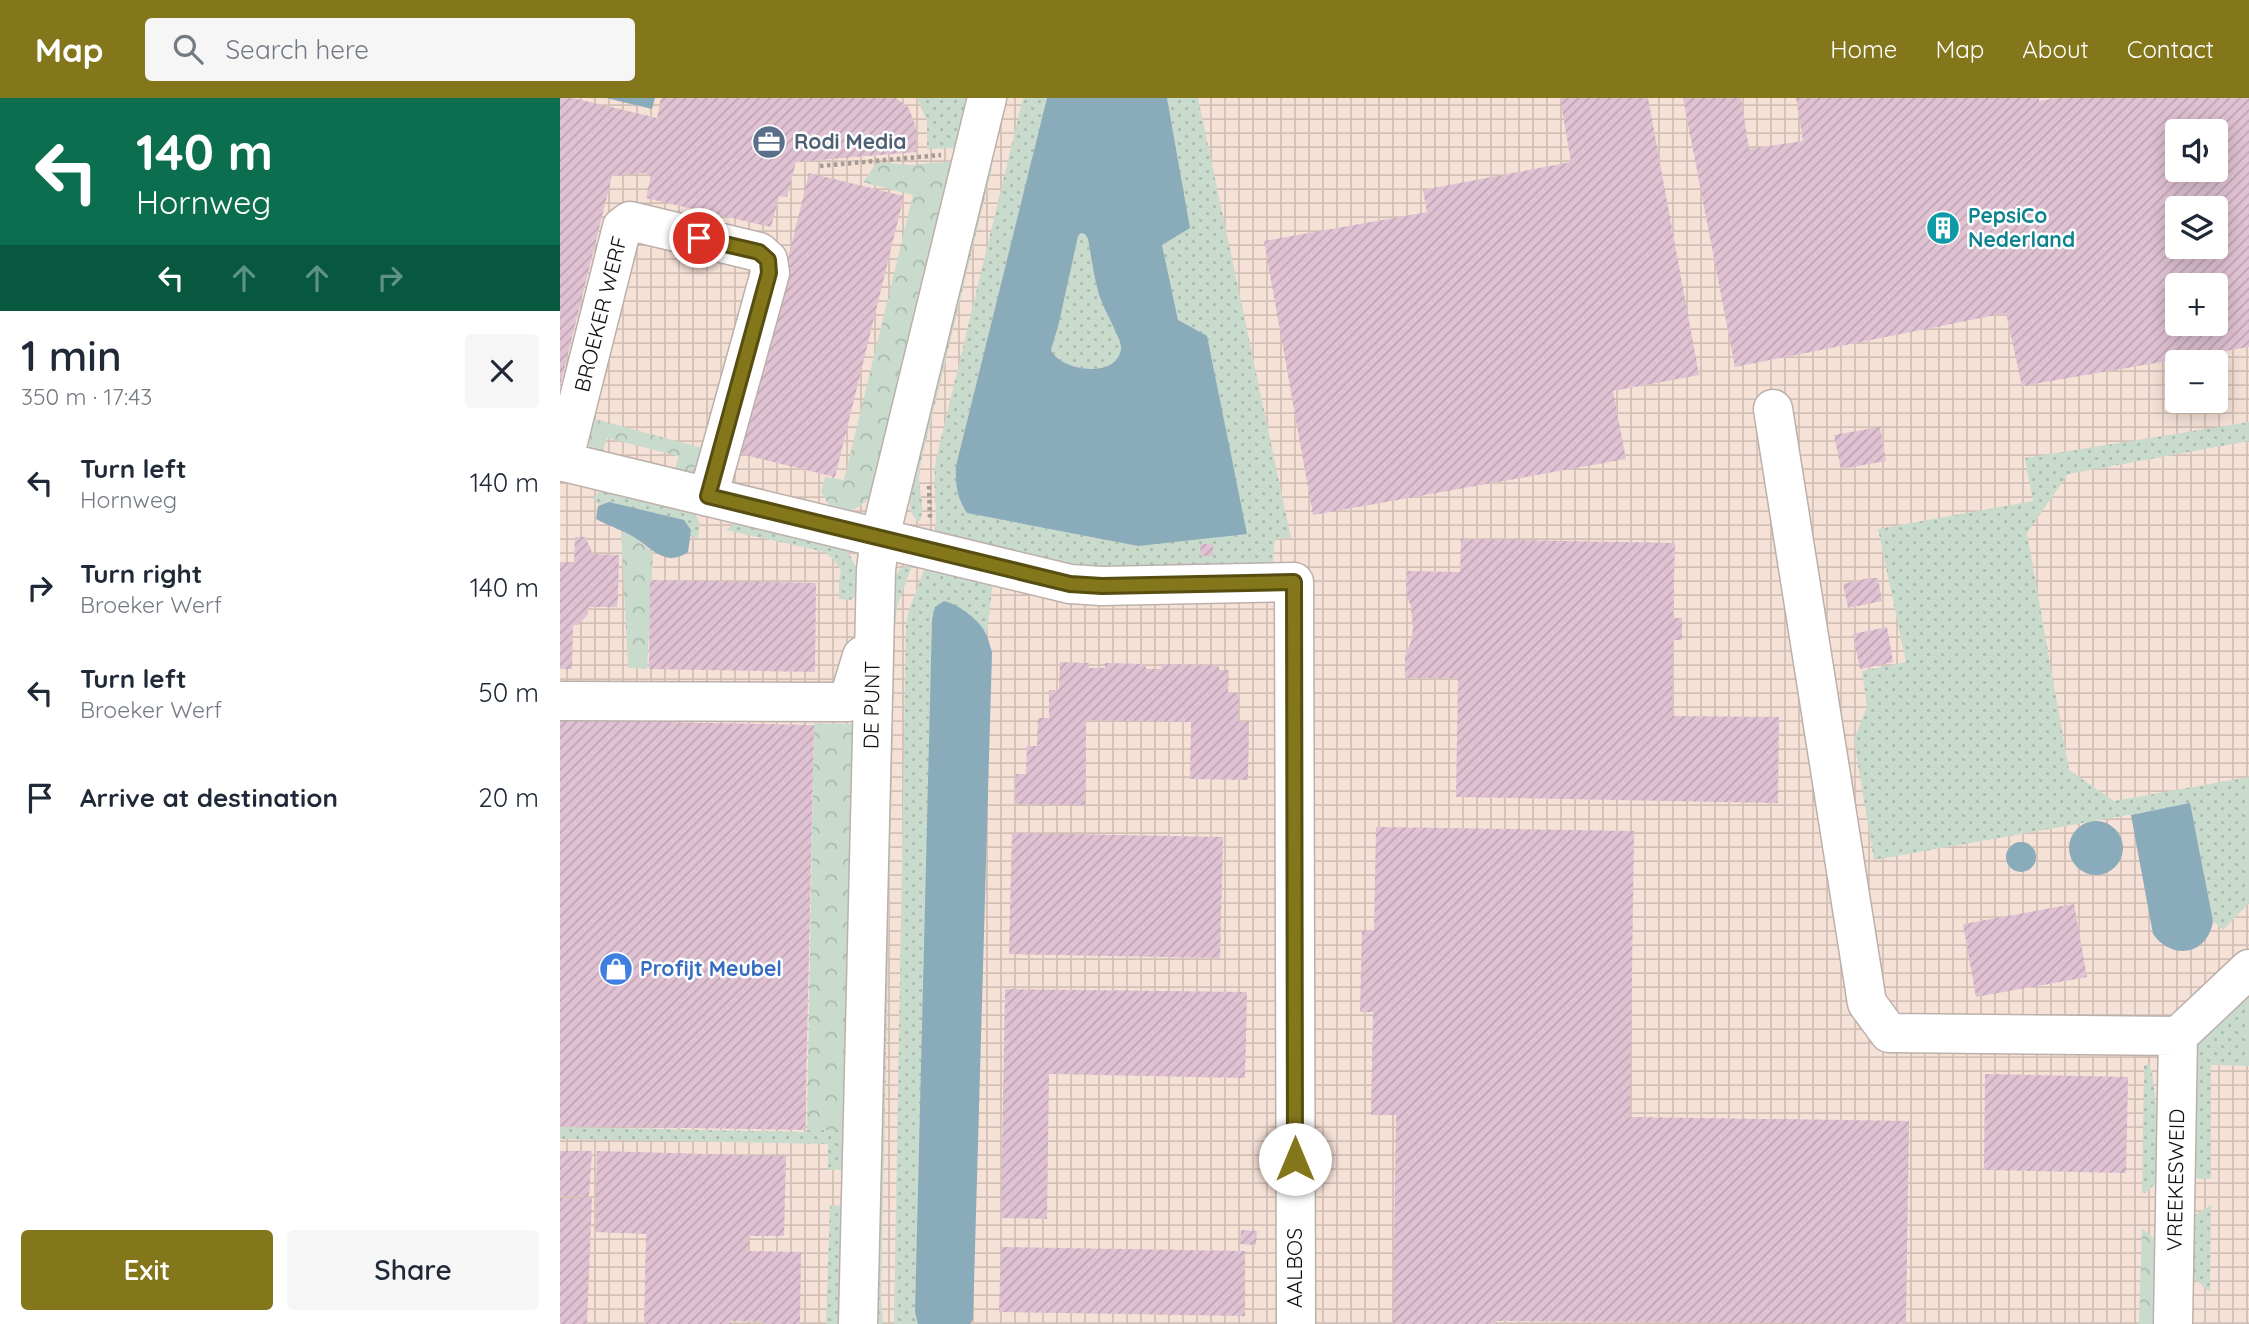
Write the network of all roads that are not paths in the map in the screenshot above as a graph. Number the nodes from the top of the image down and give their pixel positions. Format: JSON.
{"nodes":[{"id":1,"x":986,"y":98,"type":"edge"},
{"id":2,"x":1773,"y":409,"type":"dead end"},
{"id":3,"x":562,"y":462,"type":"edge"},
{"id":4,"x":708,"y":496,"type":"junction"},
{"id":5,"x":880,"y":537,"type":"junction"},
{"id":6,"x":874,"y":614,"type":"junction"},
{"id":7,"x":560,"y":701,"type":"edge"},
{"id":8,"x":2249,"y":968,"type":"edge"},
{"id":9,"x":2178,"y":1036,"type":"junction"},
{"id":10,"x":858,"y":1324,"type":"edge"},
{"id":11,"x":1296,"y":1324,"type":"edge"},
{"id":12,"x":2173,"y":1324,"type":"edge"}],
"edges":[{"from":1,"to":5,"type":"street","name":"DE PUNT"},
{"from":2,"to":9,"type":"street"},
{"from":3,"to":4,"type":"street"},
{"from":3,"to":4,"type":"street","name":"BROEKER WERF"},
{"from":4,"to":5,"type":"street"},
{"from":5,"to":6,"type":"street","name":"DE PUNT"},
{"from":5,"to":11,"type":"street","name":"AALBOS"},
{"from":6,"to":7,"type":"street"},
{"from":6,"to":10,"type":"street","name":"DE PUNT"},
{"from":8,"to":9,"type":"street"},
{"from":9,"to":12,"type":"street","name":"VREEKESWEID"}]}
